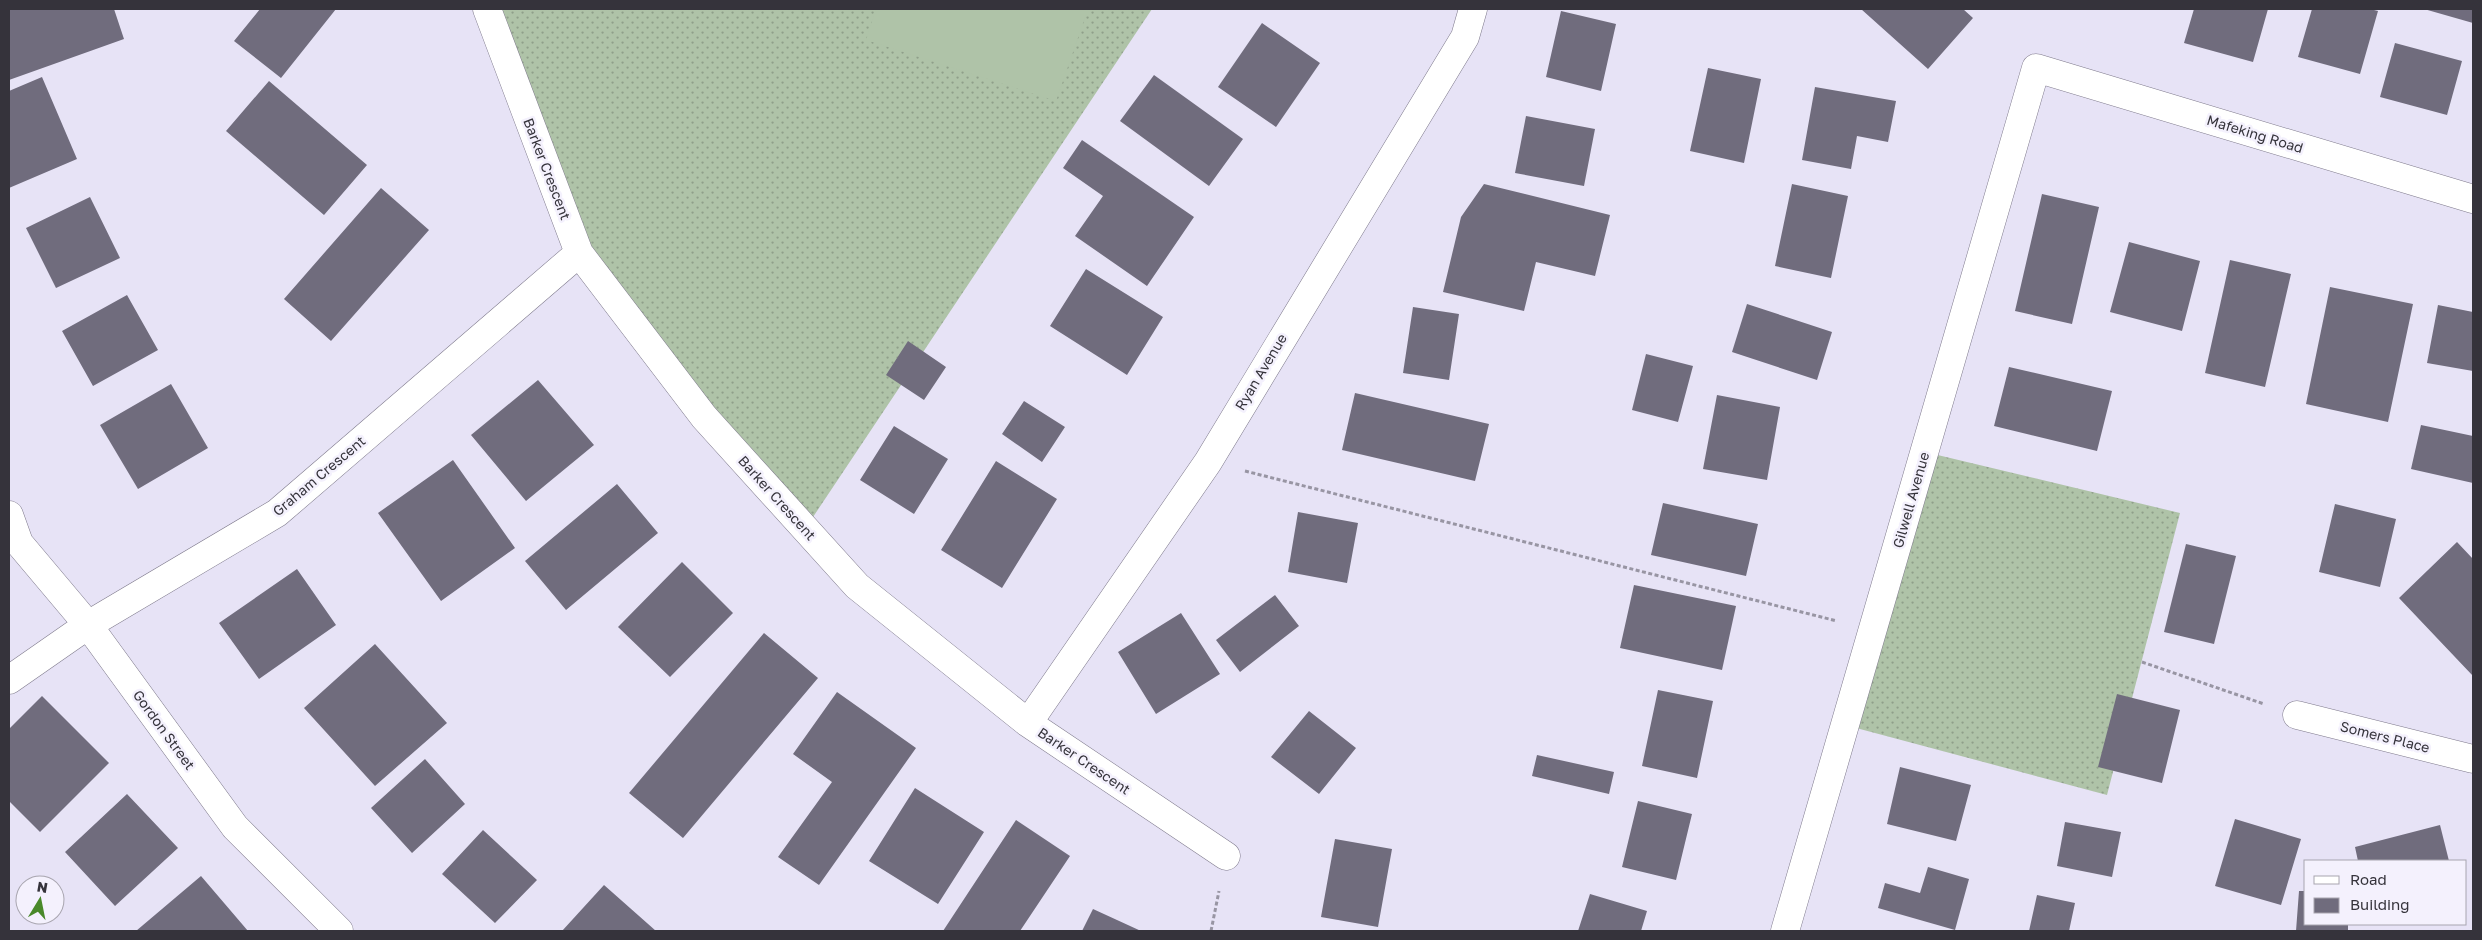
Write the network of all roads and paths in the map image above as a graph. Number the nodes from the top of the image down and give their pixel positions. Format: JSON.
{"nodes":[{"id":1,"x":487,"y":9,"type":"edge"},
{"id":2,"x":1473,"y":9,"type":"edge"},
{"id":3,"x":2036,"y":68,"type":"joint"},
{"id":4,"x":2473,"y":199,"type":"edge"},
{"id":5,"x":579,"y":254,"type":"junction"},
{"id":6,"x":1208,"y":462,"type":"junction"},
{"id":7,"x":9,"y":515,"type":"edge"},
{"id":8,"x":88,"y":625,"type":"junction"},
{"id":9,"x":1873,"y":630,"type":"junction"},
{"id":10,"x":2142,"y":662,"type":"dead end"},
{"id":11,"x":9,"y":680,"type":"edge"},
{"id":12,"x":2297,"y":715,"type":"joint"},
{"id":13,"x":1028,"y":723,"type":"junction"},
{"id":14,"x":2473,"y":759,"type":"edge"},
{"id":15,"x":1226,"y":856,"type":"joint"},
{"id":16,"x":339,"y":931,"type":"edge"},
{"id":17,"x":1211,"y":931,"type":"edge"},
{"id":18,"x":1785,"y":931,"type":"edge"}],
"edges":[{"from":1,"to":5,"type":"street","name":"Barker Crescent"},
{"from":2,"to":6,"type":"street","name":"Ryan Avenue"},
{"from":3,"to":4,"type":"street","name":"Mafeking Road"},
{"from":3,"to":9,"type":"street","name":"Gilwell Avenue"},
{"from":5,"to":8,"type":"street","name":"Graham Crescent"},
{"from":5,"to":13,"type":"street","name":"Barker Crescent"},
{"from":6,"to":9,"type":"path"},
{"from":6,"to":13,"type":"street","name":"Ryan Avenue"},
{"from":7,"to":8,"type":"street","name":"Gordon Street"},
{"from":8,"to":11,"type":"street","name":"Graham Crescent"},
{"from":8,"to":16,"type":"street","name":"Gordon Street"},
{"from":9,"to":18,"type":"street","name":"Gilwell Avenue"},
{"from":10,"to":12,"type":"path"},
{"from":12,"to":14,"type":"street","name":"Somers Place"},
{"from":13,"to":15,"type":"street","name":"Barker Crescent"},
{"from":15,"to":17,"type":"path"}]}
